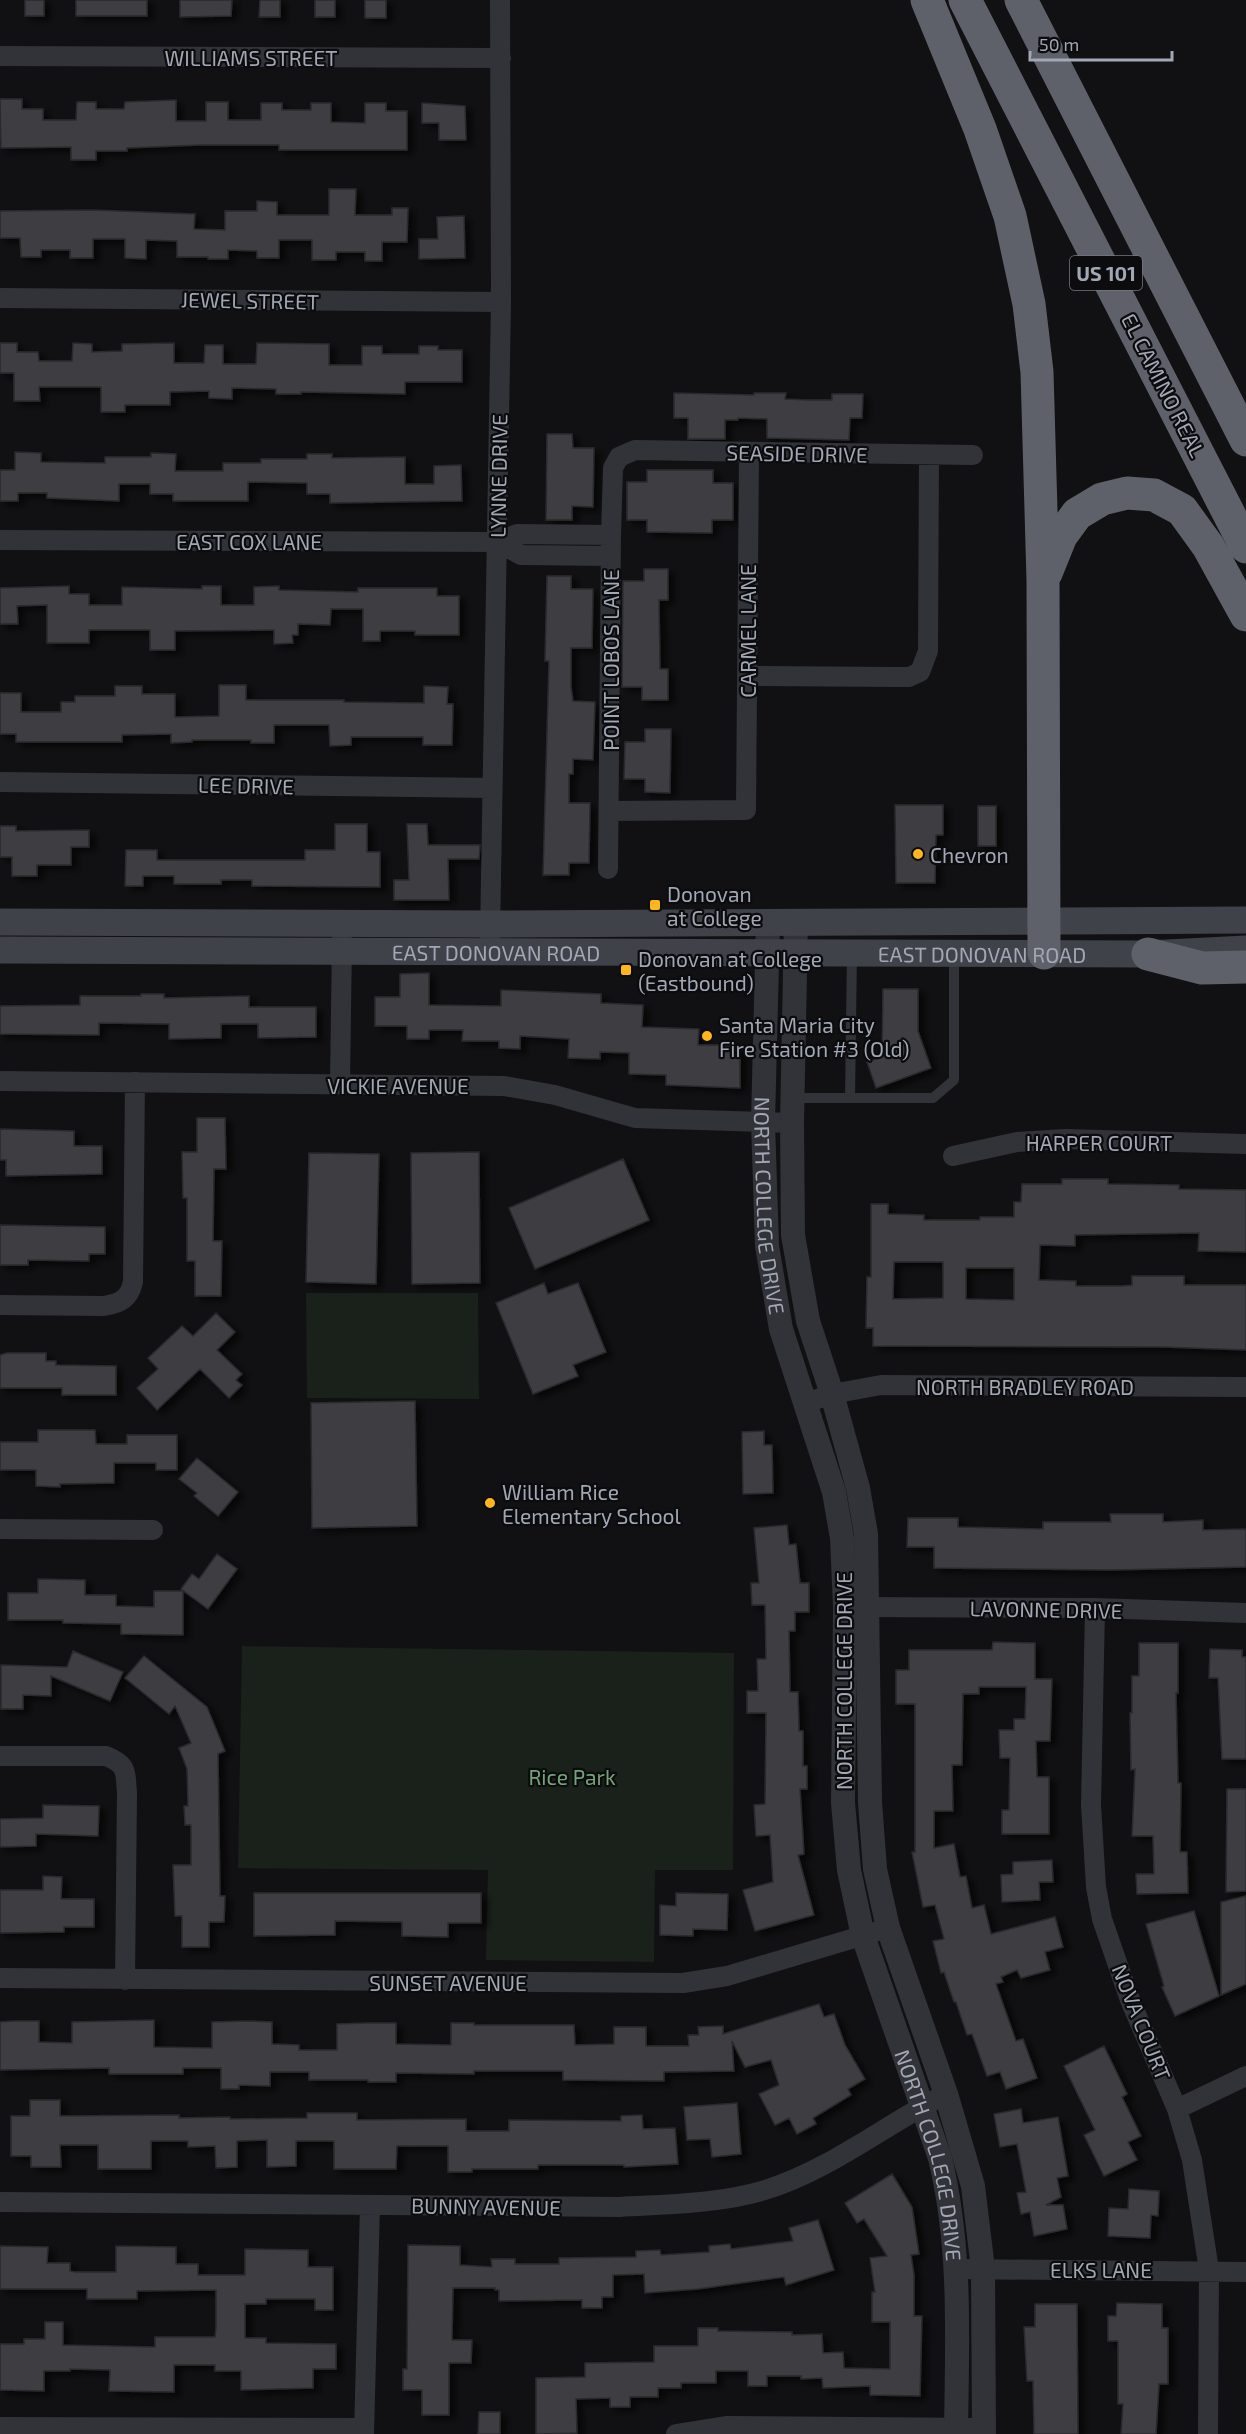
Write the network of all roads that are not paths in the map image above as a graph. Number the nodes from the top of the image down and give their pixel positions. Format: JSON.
{"nodes":[{"id":1,"x":500,"y":0,"type":"edge"},
{"id":2,"x":927,"y":0,"type":"edge"},
{"id":3,"x":965,"y":0,"type":"edge"},
{"id":4,"x":1021,"y":0,"type":"edge"},
{"id":5,"x":0,"y":56,"type":"edge"},
{"id":6,"x":501,"y":58,"type":"junction"},
{"id":7,"x":0,"y":298,"type":"edge"},
{"id":8,"x":501,"y":302,"type":"junction"},
{"id":9,"x":1246,"y":441,"type":"edge"},
{"id":10,"x":749,"y":452,"type":"junction"},
{"id":11,"x":622,"y":455,"type":"joint"},
{"id":12,"x":929,"y":455,"type":"junction"},
{"id":13,"x":972,"y":455,"type":"dead end"},
{"id":14,"x":611,"y":535,"type":"junction"},
{"id":15,"x":0,"y":540,"type":"edge"},
{"id":16,"x":498,"y":542,"type":"junction"},
{"id":17,"x":1246,"y":547,"type":"edge"},
{"id":18,"x":611,"y":556,"type":"junction"},
{"id":19,"x":1043,"y":580,"type":"junction"},
{"id":20,"x":1246,"y":615,"type":"edge"},
{"id":21,"x":747,"y":676,"type":"junction"},
{"id":22,"x":0,"y":782,"type":"edge"},
{"id":23,"x":492,"y":789,"type":"junction"},
{"id":24,"x":609,"y":811,"type":"junction"},
{"id":25,"x":608,"y":869,"type":"dead end"},
{"id":26,"x":1045,"y":920,"type":"junction"},
{"id":27,"x":1246,"y":920,"type":"edge"},
{"id":28,"x":0,"y":922,"type":"edge"},
{"id":29,"x":768,"y":922,"type":"junction"},
{"id":30,"x":796,"y":922,"type":"junction"},
{"id":31,"x":342,"y":924,"type":"junction"},
{"id":32,"x":490,"y":924,"type":"junction"},
{"id":33,"x":1246,"y":949,"type":"edge"},
{"id":34,"x":0,"y":950,"type":"edge"},
{"id":35,"x":767,"y":951,"type":"junction"},
{"id":36,"x":796,"y":951,"type":"junction"},
{"id":37,"x":490,"y":952,"type":"junction"},
{"id":38,"x":852,"y":952,"type":"junction"},
{"id":39,"x":954,"y":952,"type":"junction"},
{"id":40,"x":341,"y":953,"type":"junction"},
{"id":41,"x":1044,"y":953,"type":"junction"},
{"id":42,"x":1148,"y":954,"type":"junction"},
{"id":43,"x":1246,"y":967,"type":"edge"},
{"id":44,"x":0,"y":1081,"type":"edge"},
{"id":45,"x":135,"y":1082,"type":"junction"},
{"id":46,"x":340,"y":1084,"type":"junction"},
{"id":47,"x":793,"y":1098,"type":"junction"},
{"id":48,"x":850,"y":1098,"type":"junction"},
{"id":49,"x":763,"y":1122,"type":"junction"},
{"id":50,"x":792,"y":1123,"type":"junction"},
{"id":51,"x":1246,"y":1144,"type":"edge"},
{"id":52,"x":953,"y":1156,"type":"dead end"},
{"id":53,"x":0,"y":1305,"type":"edge"},
{"id":54,"x":1246,"y":1387,"type":"edge"},
{"id":55,"x":832,"y":1394,"type":"junction"},
{"id":56,"x":806,"y":1403,"type":"junction"},
{"id":57,"x":0,"y":1529,"type":"edge"},
{"id":58,"x":153,"y":1530,"type":"dead end"},
{"id":59,"x":857,"y":1607,"type":"junction"},
{"id":60,"x":1095,"y":1608,"type":"junction"},
{"id":61,"x":1246,"y":1613,"type":"edge"},
{"id":62,"x":0,"y":1755,"type":"edge"},
{"id":63,"x":888,"y":1928,"type":"junction"},
{"id":64,"x":863,"y":1936,"type":"junction"},
{"id":65,"x":0,"y":1978,"type":"edge"},
{"id":66,"x":125,"y":1980,"type":"junction"},
{"id":67,"x":1246,"y":2076,"type":"edge"},
{"id":68,"x":946,"y":2094,"type":"junction"},
{"id":69,"x":922,"y":2106,"type":"junction"},
{"id":70,"x":1177,"y":2109,"type":"junction"},
{"id":71,"x":0,"y":2202,"type":"edge"},
{"id":72,"x":370,"y":2205,"type":"junction"},
{"id":73,"x":957,"y":2269,"type":"junction"},
{"id":74,"x":983,"y":2269,"type":"junction"},
{"id":75,"x":1209,"y":2270,"type":"junction"},
{"id":76,"x":1246,"y":2272,"type":"edge"},
{"id":77,"x":0,"y":2427,"type":"edge"},
{"id":78,"x":364,"y":2431,"type":"edge"},
{"id":79,"x":956,"y":2431,"type":"edge"},
{"id":80,"x":984,"y":2431,"type":"edge"},
{"id":81,"x":676,"y":2434,"type":"edge"},
{"id":82,"x":1208,"y":2434,"type":"edge"}],
"edges":[{"from":1,"to":6,"type":"street","name":"LYNNE DRIVE"},
{"from":2,"to":19,"type":"highway"},
{"from":3,"to":17,"type":"highway","name":"EL CAMINO REAL","number":"US 101"},
{"from":4,"to":9,"type":"highway","number":"US 101"},
{"from":5,"to":6,"type":"street","name":"WILLIAMS STREET"},
{"from":6,"to":8,"type":"street","name":"LYNNE DRIVE"},
{"from":7,"to":8,"type":"street","name":"JEWEL STREET"},
{"from":8,"to":16,"type":"street","name":"LYNNE DRIVE"},
{"from":10,"to":11,"type":"street","name":"SEASIDE DRIVE"},
{"from":10,"to":12,"type":"street","name":"SEASIDE DRIVE"},
{"from":10,"to":21,"type":"street","name":"CARMEL LANE"},
{"from":11,"to":14,"type":"street","name":"POINT LOBOS LANE"},
{"from":12,"to":13,"type":"street","name":"SEASIDE DRIVE"},
{"from":12,"to":21,"type":"street"},
{"from":14,"to":16,"type":"street","name":"EAST COX LANE"},
{"from":14,"to":18,"type":"street","name":"POINT LOBOS LANE"},
{"from":15,"to":16,"type":"street","name":"EAST COX LANE"},
{"from":16,"to":18,"type":"street","name":"EAST COX LANE"},
{"from":16,"to":23,"type":"street","name":"LYNNE DRIVE"},
{"from":18,"to":24,"type":"street","name":"POINT LOBOS LANE"},
{"from":19,"to":20,"type":"highway"},
{"from":19,"to":26,"type":"highway"},
{"from":21,"to":24,"type":"street","name":"CARMEL LANE"},
{"from":22,"to":23,"type":"street","name":"LEE DRIVE"},
{"from":23,"to":32,"type":"street","name":"LYNNE DRIVE"},
{"from":24,"to":25,"type":"street","name":"POINT LOBOS LANE"},
{"from":26,"to":27,"type":"main road","name":"EAST DONOVAN ROAD"},
{"from":26,"to":30,"type":"main road","name":"EAST DONOVAN ROAD"},
{"from":26,"to":41,"type":"highway"},
{"from":28,"to":31,"type":"main road","name":"EAST DONOVAN ROAD"},
{"from":29,"to":30,"type":"main road","name":"EAST DONOVAN ROAD"},
{"from":29,"to":32,"type":"main road","name":"EAST DONOVAN ROAD"},
{"from":29,"to":35,"type":"street","name":"NORTH COLLEGE DRIVE"},
{"from":30,"to":36,"type":"street","name":"NORTH COLLEGE DRIVE"},
{"from":31,"to":32,"type":"main road","name":"EAST DONOVAN ROAD"},
{"from":31,"to":40,"type":"street"},
{"from":32,"to":37,"type":"street","name":"LYNNE DRIVE"},
{"from":33,"to":42,"type":"main road","name":"EAST DONOVAN ROAD"},
{"from":34,"to":40,"type":"main road","name":"EAST DONOVAN ROAD"},
{"from":35,"to":36,"type":"main road","name":"EAST DONOVAN ROAD"},
{"from":35,"to":37,"type":"main road","name":"EAST DONOVAN ROAD"},
{"from":35,"to":49,"type":"street","name":"NORTH COLLEGE DRIVE"},
{"from":36,"to":38,"type":"main road","name":"EAST DONOVAN ROAD"},
{"from":36,"to":47,"type":"street","name":"NORTH COLLEGE DRIVE"},
{"from":37,"to":40,"type":"main road","name":"EAST DONOVAN ROAD"},
{"from":38,"to":39,"type":"main road","name":"EAST DONOVAN ROAD"},
{"from":38,"to":48,"type":"lane"},
{"from":39,"to":41,"type":"main road","name":"EAST DONOVAN ROAD"},
{"from":39,"to":48,"type":"lane"},
{"from":40,"to":46,"type":"street"},
{"from":41,"to":42,"type":"main road","name":"EAST DONOVAN ROAD"},
{"from":42,"to":43,"type":"highway"},
{"from":44,"to":45,"type":"street","name":"VICKIE AVENUE"},
{"from":45,"to":46,"type":"street","name":"VICKIE AVENUE"},
{"from":45,"to":53,"type":"street"},
{"from":46,"to":49,"type":"street","name":"VICKIE AVENUE"},
{"from":47,"to":48,"type":"lane"},
{"from":47,"to":50,"type":"street","name":"NORTH COLLEGE DRIVE"},
{"from":49,"to":50,"type":"street","name":"VICKIE AVENUE"},
{"from":49,"to":56,"type":"street","name":"NORTH COLLEGE DRIVE"},
{"from":50,"to":55,"type":"street","name":"NORTH COLLEGE DRIVE"},
{"from":51,"to":52,"type":"street","name":"HARPER COURT"},
{"from":54,"to":55,"type":"street","name":"NORTH BRADLEY ROAD"},
{"from":55,"to":56,"type":"street","name":"NORTH BRADLEY ROAD"},
{"from":55,"to":59,"type":"street","name":"NORTH COLLEGE DRIVE"},
{"from":56,"to":59,"type":"street","name":"NORTH COLLEGE DRIVE"},
{"from":57,"to":58,"type":"street"},
{"from":59,"to":60,"type":"street","name":"LAVONNE DRIVE"},
{"from":59,"to":63,"type":"street","name":"NORTH COLLEGE DRIVE"},
{"from":59,"to":64,"type":"street","name":"NORTH COLLEGE DRIVE"},
{"from":60,"to":61,"type":"street","name":"LAVONNE DRIVE"},
{"from":60,"to":70,"type":"street","name":"NOVA COURT"},
{"from":62,"to":66,"type":"street"},
{"from":63,"to":64,"type":"street","name":"SUNSET AVENUE"},
{"from":63,"to":68,"type":"street","name":"NORTH COLLEGE DRIVE"},
{"from":64,"to":66,"type":"street","name":"SUNSET AVENUE"},
{"from":64,"to":69,"type":"street","name":"NORTH COLLEGE DRIVE"},
{"from":65,"to":66,"type":"street","name":"SUNSET AVENUE"},
{"from":67,"to":70,"type":"street"},
{"from":68,"to":69,"type":"street","name":"BUNNY AVENUE"},
{"from":68,"to":74,"type":"street","name":"NORTH COLLEGE DRIVE"},
{"from":69,"to":72,"type":"street","name":"BUNNY AVENUE"},
{"from":69,"to":73,"type":"street","name":"NORTH COLLEGE DRIVE"},
{"from":70,"to":75,"type":"street","name":"NOVA COURT"},
{"from":71,"to":72,"type":"street","name":"BUNNY AVENUE"},
{"from":72,"to":78,"type":"street"},
{"from":73,"to":74,"type":"street","name":"ELKS LANE"},
{"from":73,"to":79,"type":"street","name":"NORTH COLLEGE DRIVE"},
{"from":74,"to":75,"type":"street","name":"ELKS LANE"},
{"from":74,"to":80,"type":"street","name":"NORTH COLLEGE DRIVE"},
{"from":75,"to":76,"type":"street","name":"ELKS LANE"},
{"from":75,"to":82,"type":"street","name":"NOVA COURT"},
{"from":77,"to":78,"type":"street"},
{"from":79,"to":80,"type":"street"},
{"from":79,"to":81,"type":"street"}]}
